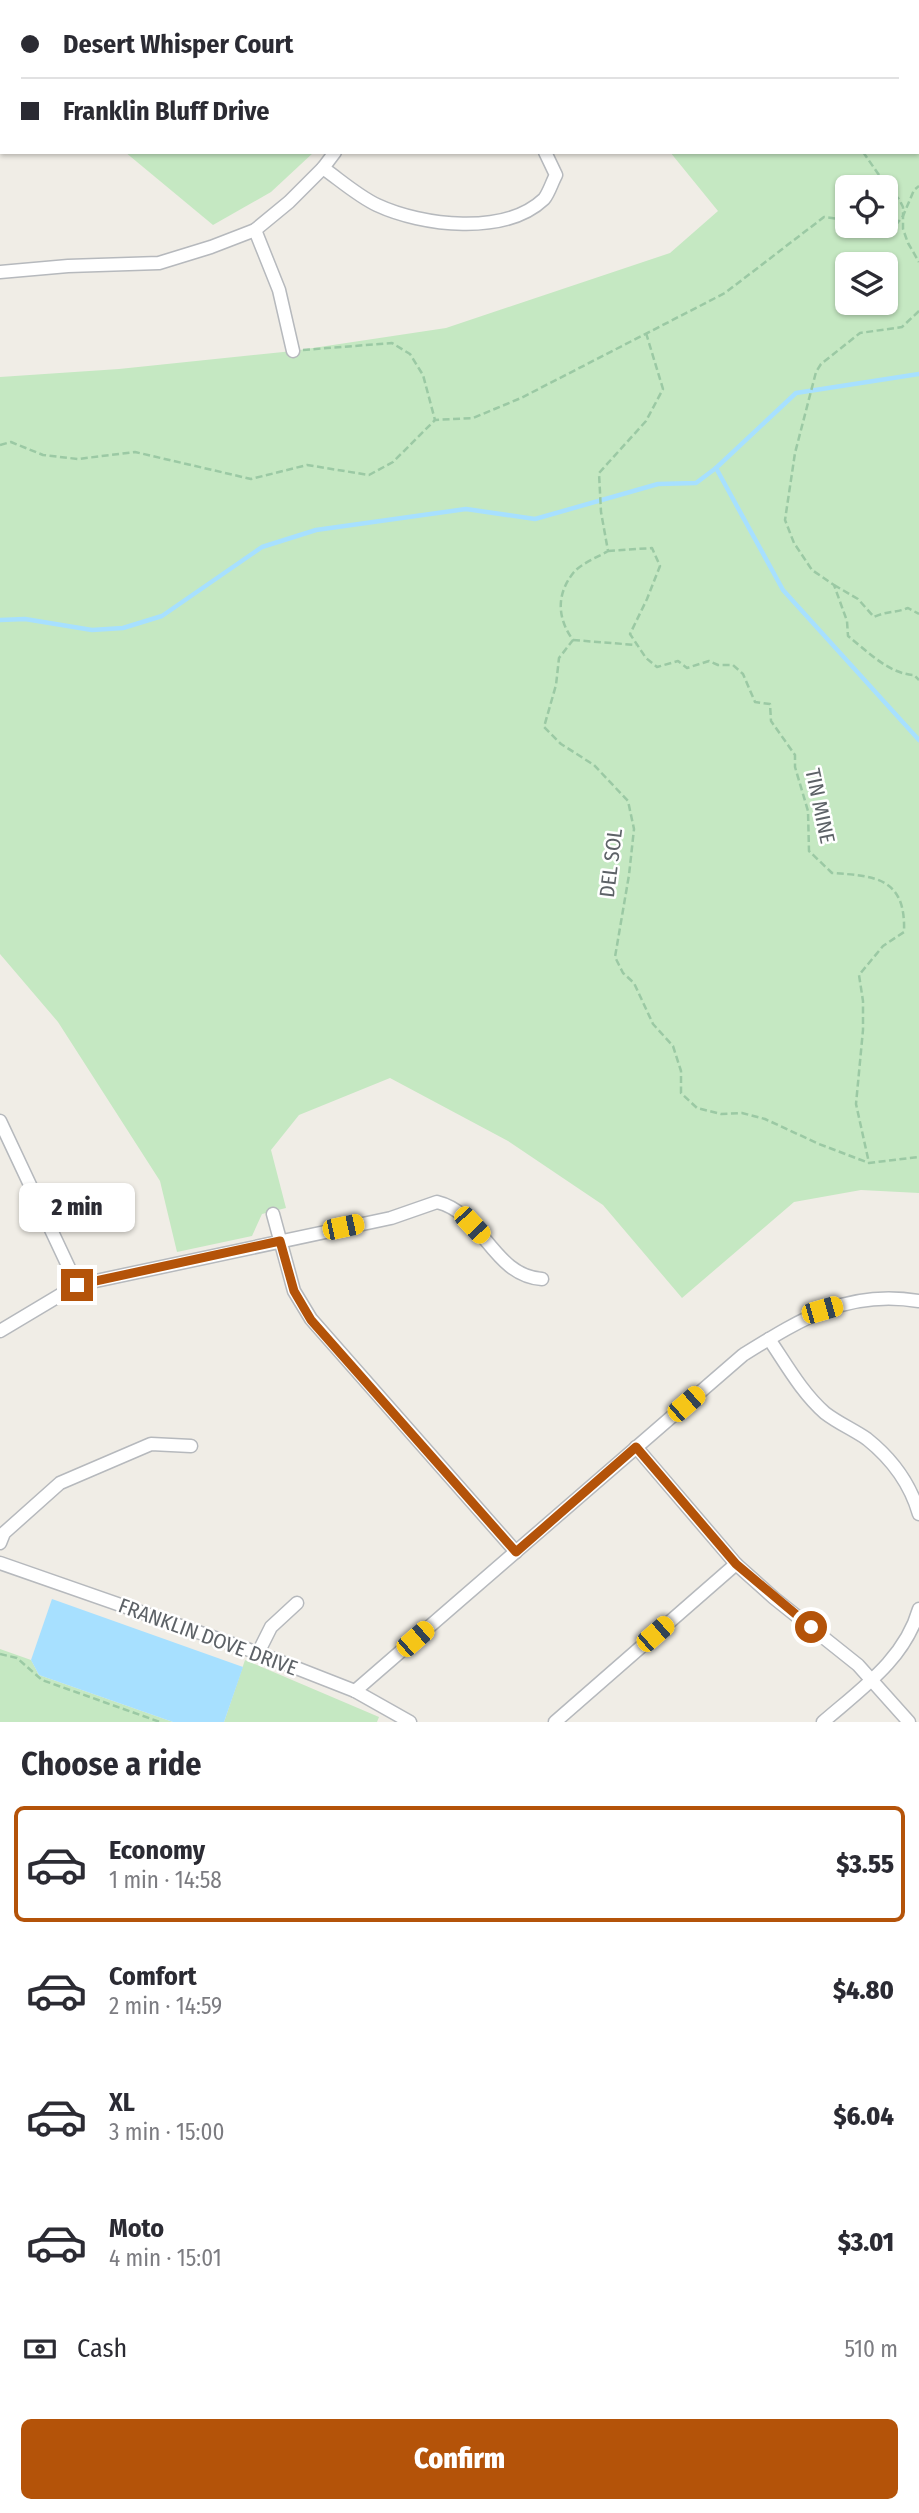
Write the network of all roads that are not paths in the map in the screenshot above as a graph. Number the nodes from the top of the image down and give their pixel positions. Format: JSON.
{"nodes":[{"id":1,"x":334,"y":154,"type":"edge"},
{"id":2,"x":546,"y":154,"type":"edge"},
{"id":3,"x":323,"y":168,"type":"junction"},
{"id":4,"x":256,"y":230,"type":"junction"},
{"id":5,"x":0,"y":272,"type":"edge"},
{"id":6,"x":293,"y":351,"type":"road end"},
{"id":7,"x":0,"y":1121,"type":"edge"},
{"id":8,"x":273,"y":1214,"type":"dead end"},
{"id":9,"x":280,"y":1241,"type":"junction"},
{"id":10,"x":542,"y":1279,"type":"dead end"},
{"id":11,"x":77,"y":1285,"type":"junction"},
{"id":12,"x":919,"y":1301,"type":"edge"},
{"id":13,"x":0,"y":1331,"type":"edge"},
{"id":14,"x":769,"y":1339,"type":"junction"},
{"id":15,"x":191,"y":1446,"type":"dead end"},
{"id":16,"x":636,"y":1447,"type":"junction"},
{"id":17,"x":919,"y":1514,"type":"edge"},
{"id":18,"x":0,"y":1543,"type":"edge"},
{"id":19,"x":516,"y":1552,"type":"junction"},
{"id":20,"x":0,"y":1563,"type":"edge"},
{"id":21,"x":736,"y":1564,"type":"junction"},
{"id":22,"x":297,"y":1603,"type":"dead end"},
{"id":23,"x":919,"y":1609,"type":"edge"},
{"id":24,"x":258,"y":1653,"type":"junction"},
{"id":25,"x":872,"y":1680,"type":"junction"},
{"id":26,"x":355,"y":1691,"type":"junction"},
{"id":27,"x":411,"y":1722,"type":"edge"},
{"id":28,"x":555,"y":1722,"type":"edge"},
{"id":29,"x":823,"y":1722,"type":"edge"},
{"id":30,"x":909,"y":1722,"type":"edge"}],
"edges":[{"from":1,"to":3,"type":"street"},
{"from":2,"to":3,"type":"street"},
{"from":3,"to":4,"type":"street"},
{"from":4,"to":5,"type":"street"},
{"from":4,"to":6,"type":"street"},
{"from":7,"to":11,"type":"street"},
{"from":8,"to":9,"type":"street"},
{"from":9,"to":10,"type":"street"},
{"from":9,"to":11,"type":"street"},
{"from":9,"to":19,"type":"street"},
{"from":11,"to":13,"type":"street"},
{"from":12,"to":14,"type":"street"},
{"from":14,"to":16,"type":"street"},
{"from":14,"to":17,"type":"street"},
{"from":15,"to":18,"type":"street"},
{"from":16,"to":19,"type":"street"},
{"from":16,"to":21,"type":"street"},
{"from":19,"to":26,"type":"street"},
{"from":20,"to":24,"type":"street","name":"FRANKLIN DOVE DRIVE"},
{"from":21,"to":25,"type":"street"},
{"from":21,"to":28,"type":"street"},
{"from":22,"to":24,"type":"street"},
{"from":23,"to":25,"type":"street"},
{"from":24,"to":26,"type":"street","name":"FRANKLIN DOVE DRIVE"},
{"from":25,"to":29,"type":"street"},
{"from":25,"to":30,"type":"street"},
{"from":26,"to":27,"type":"street","name":"FRANKLIN DOVE DRIVE"}]}
